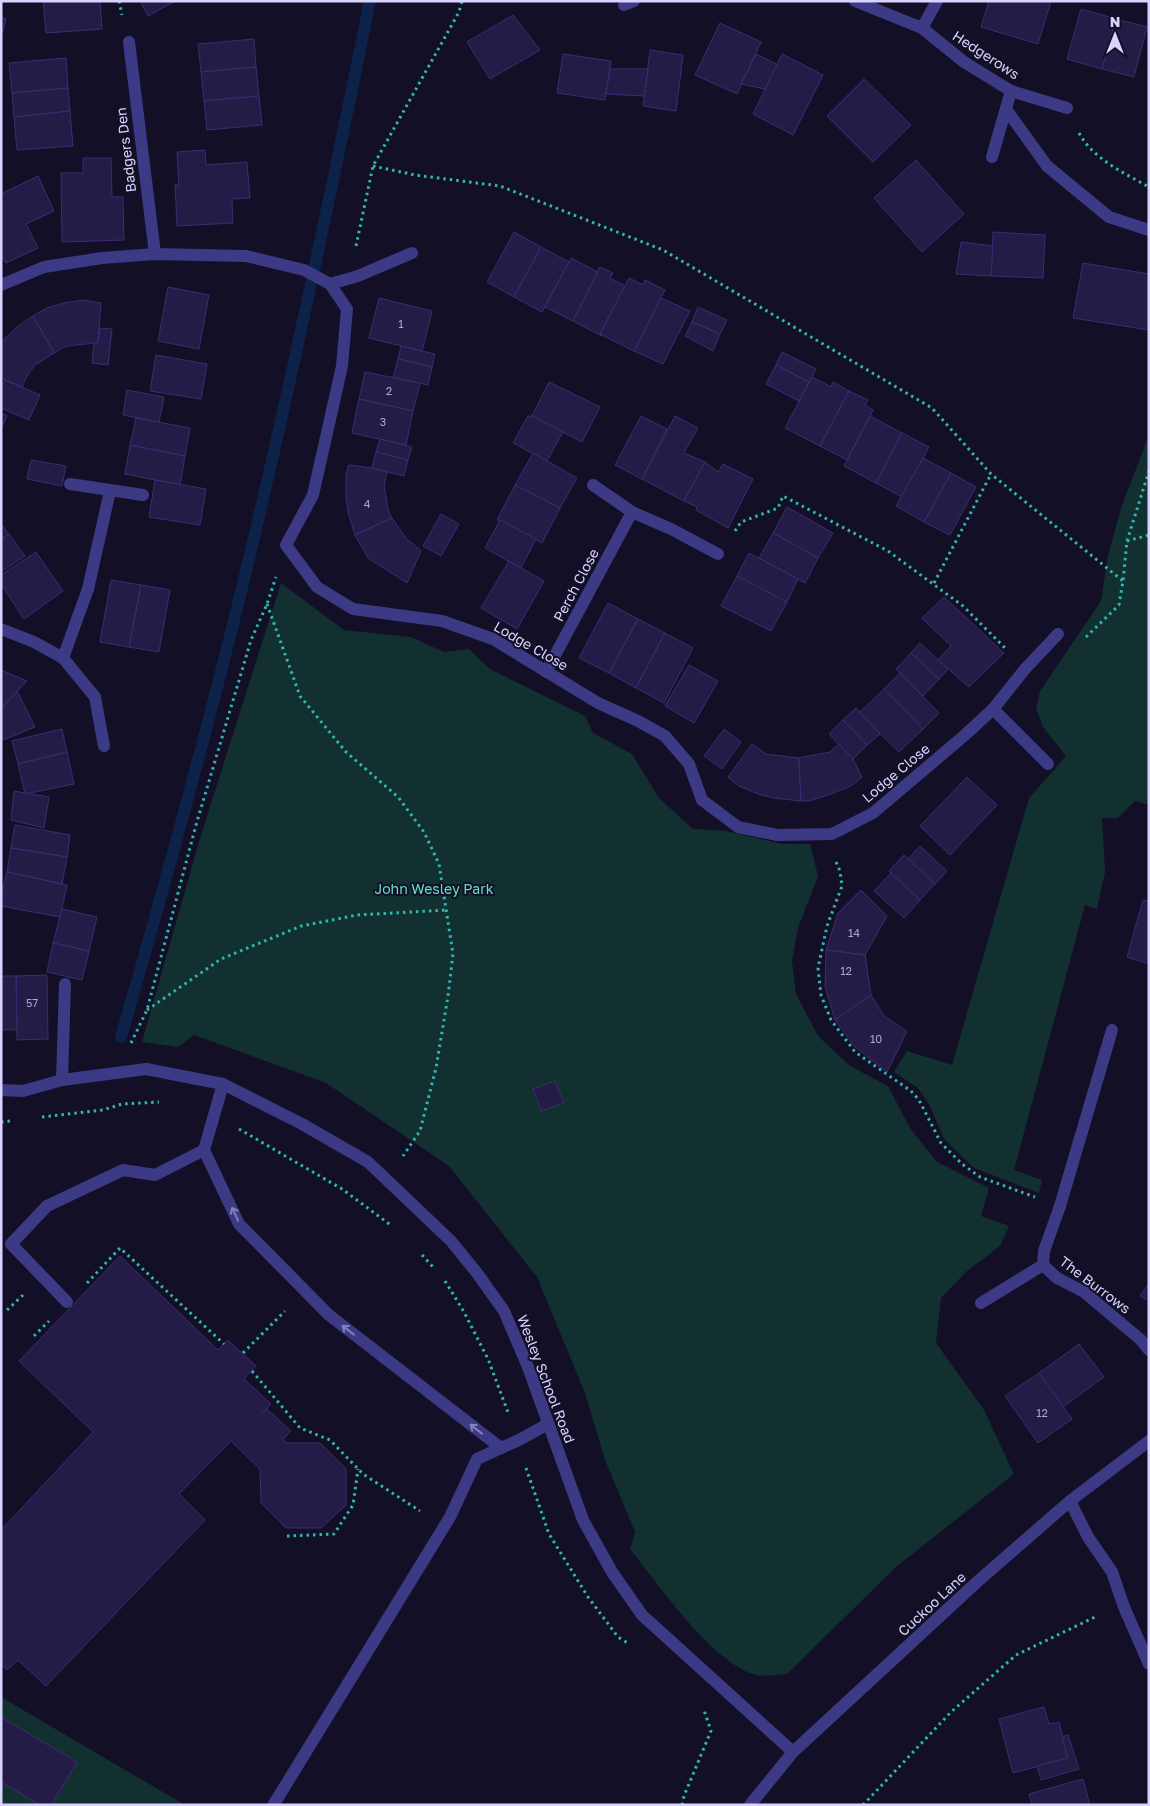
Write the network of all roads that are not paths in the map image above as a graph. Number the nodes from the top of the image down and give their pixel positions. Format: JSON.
{"nodes":[{"id":1,"x":855,"y":1,"type":"edge"},
{"id":2,"x":937,"y":1,"type":"edge"},
{"id":3,"x":922,"y":28,"type":"junction"},
{"id":4,"x":129,"y":42,"type":"dead end"},
{"id":5,"x":1011,"y":91,"type":"junction"},
{"id":6,"x":1068,"y":108,"type":"road end"},
{"id":7,"x":1006,"y":109,"type":"junction"},
{"id":8,"x":992,"y":157,"type":"dead end"},
{"id":9,"x":1149,"y":230,"type":"edge"},
{"id":10,"x":412,"y":253,"type":"dead end"},
{"id":11,"x":155,"y":254,"type":"junction"},
{"id":12,"x":330,"y":284,"type":"junction"},
{"id":13,"x":1,"y":285,"type":"edge"},
{"id":14,"x":70,"y":484,"type":"dead end"},
{"id":15,"x":593,"y":485,"type":"dead end"},
{"id":16,"x":110,"y":491,"type":"junction"},
{"id":17,"x":143,"y":495,"type":"dead end"},
{"id":18,"x":632,"y":512,"type":"junction"},
{"id":19,"x":718,"y":554,"type":"road end"},
{"id":20,"x":1,"y":629,"type":"edge"},
{"id":21,"x":1058,"y":634,"type":"road end"},
{"id":22,"x":63,"y":658,"type":"junction"},
{"id":23,"x":546,"y":672,"type":"junction"},
{"id":24,"x":993,"y":709,"type":"junction"},
{"id":25,"x":104,"y":746,"type":"dead end"},
{"id":26,"x":1048,"y":764,"type":"dead end"},
{"id":27,"x":65,"y":984,"type":"dead end"},
{"id":28,"x":1112,"y":1030,"type":"dead end"},
{"id":29,"x":62,"y":1080,"type":"junction"},
{"id":30,"x":223,"y":1084,"type":"junction"},
{"id":31,"x":1,"y":1090,"type":"edge"},
{"id":32,"x":204,"y":1150,"type":"junction"},
{"id":33,"x":1043,"y":1264,"type":"junction"},
{"id":34,"x":67,"y":1302,"type":"road end"},
{"id":35,"x":982,"y":1303,"type":"dead end"},
{"id":36,"x":1149,"y":1350,"type":"edge"},
{"id":37,"x":548,"y":1424,"type":"junction"},
{"id":38,"x":1149,"y":1441,"type":"edge"},
{"id":39,"x":501,"y":1448,"type":"junction"},
{"id":40,"x":1070,"y":1501,"type":"junction"},
{"id":41,"x":1149,"y":1664,"type":"edge"},
{"id":42,"x":793,"y":1752,"type":"junction"},
{"id":43,"x":274,"y":1804,"type":"edge"},
{"id":44,"x":750,"y":1805,"type":"edge"}],
"edges":[{"from":1,"to":3,"type":"street","name":"Hedgerows"},
{"from":2,"to":3,"type":"street"},
{"from":3,"to":5,"type":"street","name":"Hedgerows"},
{"from":4,"to":11,"type":"street","name":"Badgers Den"},
{"from":5,"to":6,"type":"street","name":"Hedgerows"},
{"from":5,"to":7,"type":"street"},
{"from":7,"to":8,"type":"street"},
{"from":7,"to":9,"type":"street"},
{"from":10,"to":12,"type":"street"},
{"from":11,"to":12,"type":"street","name":"Lodge Close"},
{"from":11,"to":13,"type":"street"},
{"from":12,"to":23,"type":"street","name":"Lodge Close"},
{"from":14,"to":16,"type":"street"},
{"from":15,"to":18,"type":"street"},
{"from":16,"to":17,"type":"street"},
{"from":16,"to":22,"type":"street"},
{"from":18,"to":19,"type":"street"},
{"from":18,"to":23,"type":"street","name":"Perch Close"},
{"from":20,"to":22,"type":"street"},
{"from":21,"to":24,"type":"street","name":"Lodge Close"},
{"from":22,"to":25,"type":"street"},
{"from":23,"to":24,"type":"street","name":"Lodge Close"},
{"from":24,"to":26,"type":"street"},
{"from":27,"to":29,"type":"street"},
{"from":28,"to":33,"type":"street","name":"The Burrows"},
{"from":29,"to":30,"type":"street","name":"Wesley School Road"},
{"from":29,"to":31,"type":"street","name":"Wesley School Road"},
{"from":30,"to":32,"type":"street"},
{"from":30,"to":37,"type":"street","name":"Wesley School Road"},
{"from":32,"to":34,"type":"street"},
{"from":39,"to":32,"type":"street","one_way":true},
{"from":33,"to":35,"type":"street","name":"The Burrows"},
{"from":33,"to":36,"type":"street","name":"The Burrows"},
{"from":37,"to":39,"type":"street"},
{"from":37,"to":42,"type":"street","name":"Wesley School Road"},
{"from":38,"to":40,"type":"street","name":"Cuckoo Lane"},
{"from":39,"to":43,"type":"street"},
{"from":40,"to":41,"type":"street"},
{"from":40,"to":42,"type":"street","name":"Cuckoo Lane"},
{"from":42,"to":44,"type":"street","name":"Cuckoo Lane"}]}
